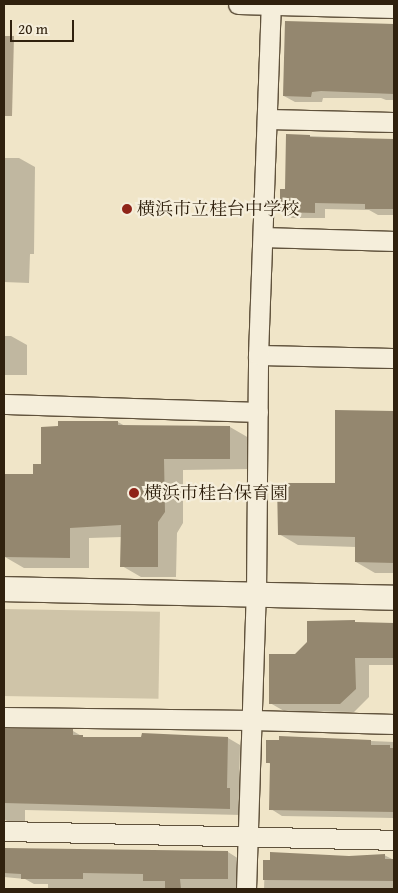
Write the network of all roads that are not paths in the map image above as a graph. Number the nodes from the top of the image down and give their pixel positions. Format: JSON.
{"nodes":[{"id":1,"x":238,"y":4,"type":"edge"},
{"id":2,"x":271,"y":5,"type":"junction"},
{"id":3,"x":394,"y":8,"type":"edge"},
{"id":4,"x":267,"y":119,"type":"junction"},
{"id":5,"x":394,"y":122,"type":"edge"},
{"id":6,"x":263,"y":237,"type":"junction"},
{"id":7,"x":394,"y":240,"type":"edge"},
{"id":8,"x":258,"y":355,"type":"junction"},
{"id":9,"x":394,"y":358,"type":"edge"},
{"id":10,"x":4,"y":404,"type":"edge"},
{"id":11,"x":258,"y":412,"type":"junction"},
{"id":12,"x":4,"y":589,"type":"edge"},
{"id":13,"x":256,"y":594,"type":"junction"},
{"id":14,"x":394,"y":598,"type":"edge"},
{"id":15,"x":4,"y":717,"type":"edge"},
{"id":16,"x":252,"y":720,"type":"junction"},
{"id":17,"x":394,"y":724,"type":"edge"},
{"id":18,"x":4,"y":831,"type":"edge"},
{"id":19,"x":247,"y":837,"type":"junction"},
{"id":20,"x":394,"y":840,"type":"edge"},
{"id":21,"x":246,"y":889,"type":"edge"}],
"edges":[{"from":1,"to":2,"type":"street"},
{"from":2,"to":3,"type":"street"},
{"from":2,"to":4,"type":"street"},
{"from":4,"to":5,"type":"street"},
{"from":4,"to":6,"type":"street"},
{"from":6,"to":7,"type":"street"},
{"from":6,"to":8,"type":"street"},
{"from":8,"to":9,"type":"street"},
{"from":8,"to":11,"type":"street"},
{"from":10,"to":11,"type":"street"},
{"from":11,"to":13,"type":"street"},
{"from":12,"to":13,"type":"street"},
{"from":13,"to":14,"type":"street"},
{"from":13,"to":16,"type":"street"},
{"from":15,"to":16,"type":"street"},
{"from":16,"to":17,"type":"street"},
{"from":16,"to":19,"type":"street"},
{"from":18,"to":19,"type":"street"},
{"from":19,"to":20,"type":"street"},
{"from":19,"to":21,"type":"street"}]}
